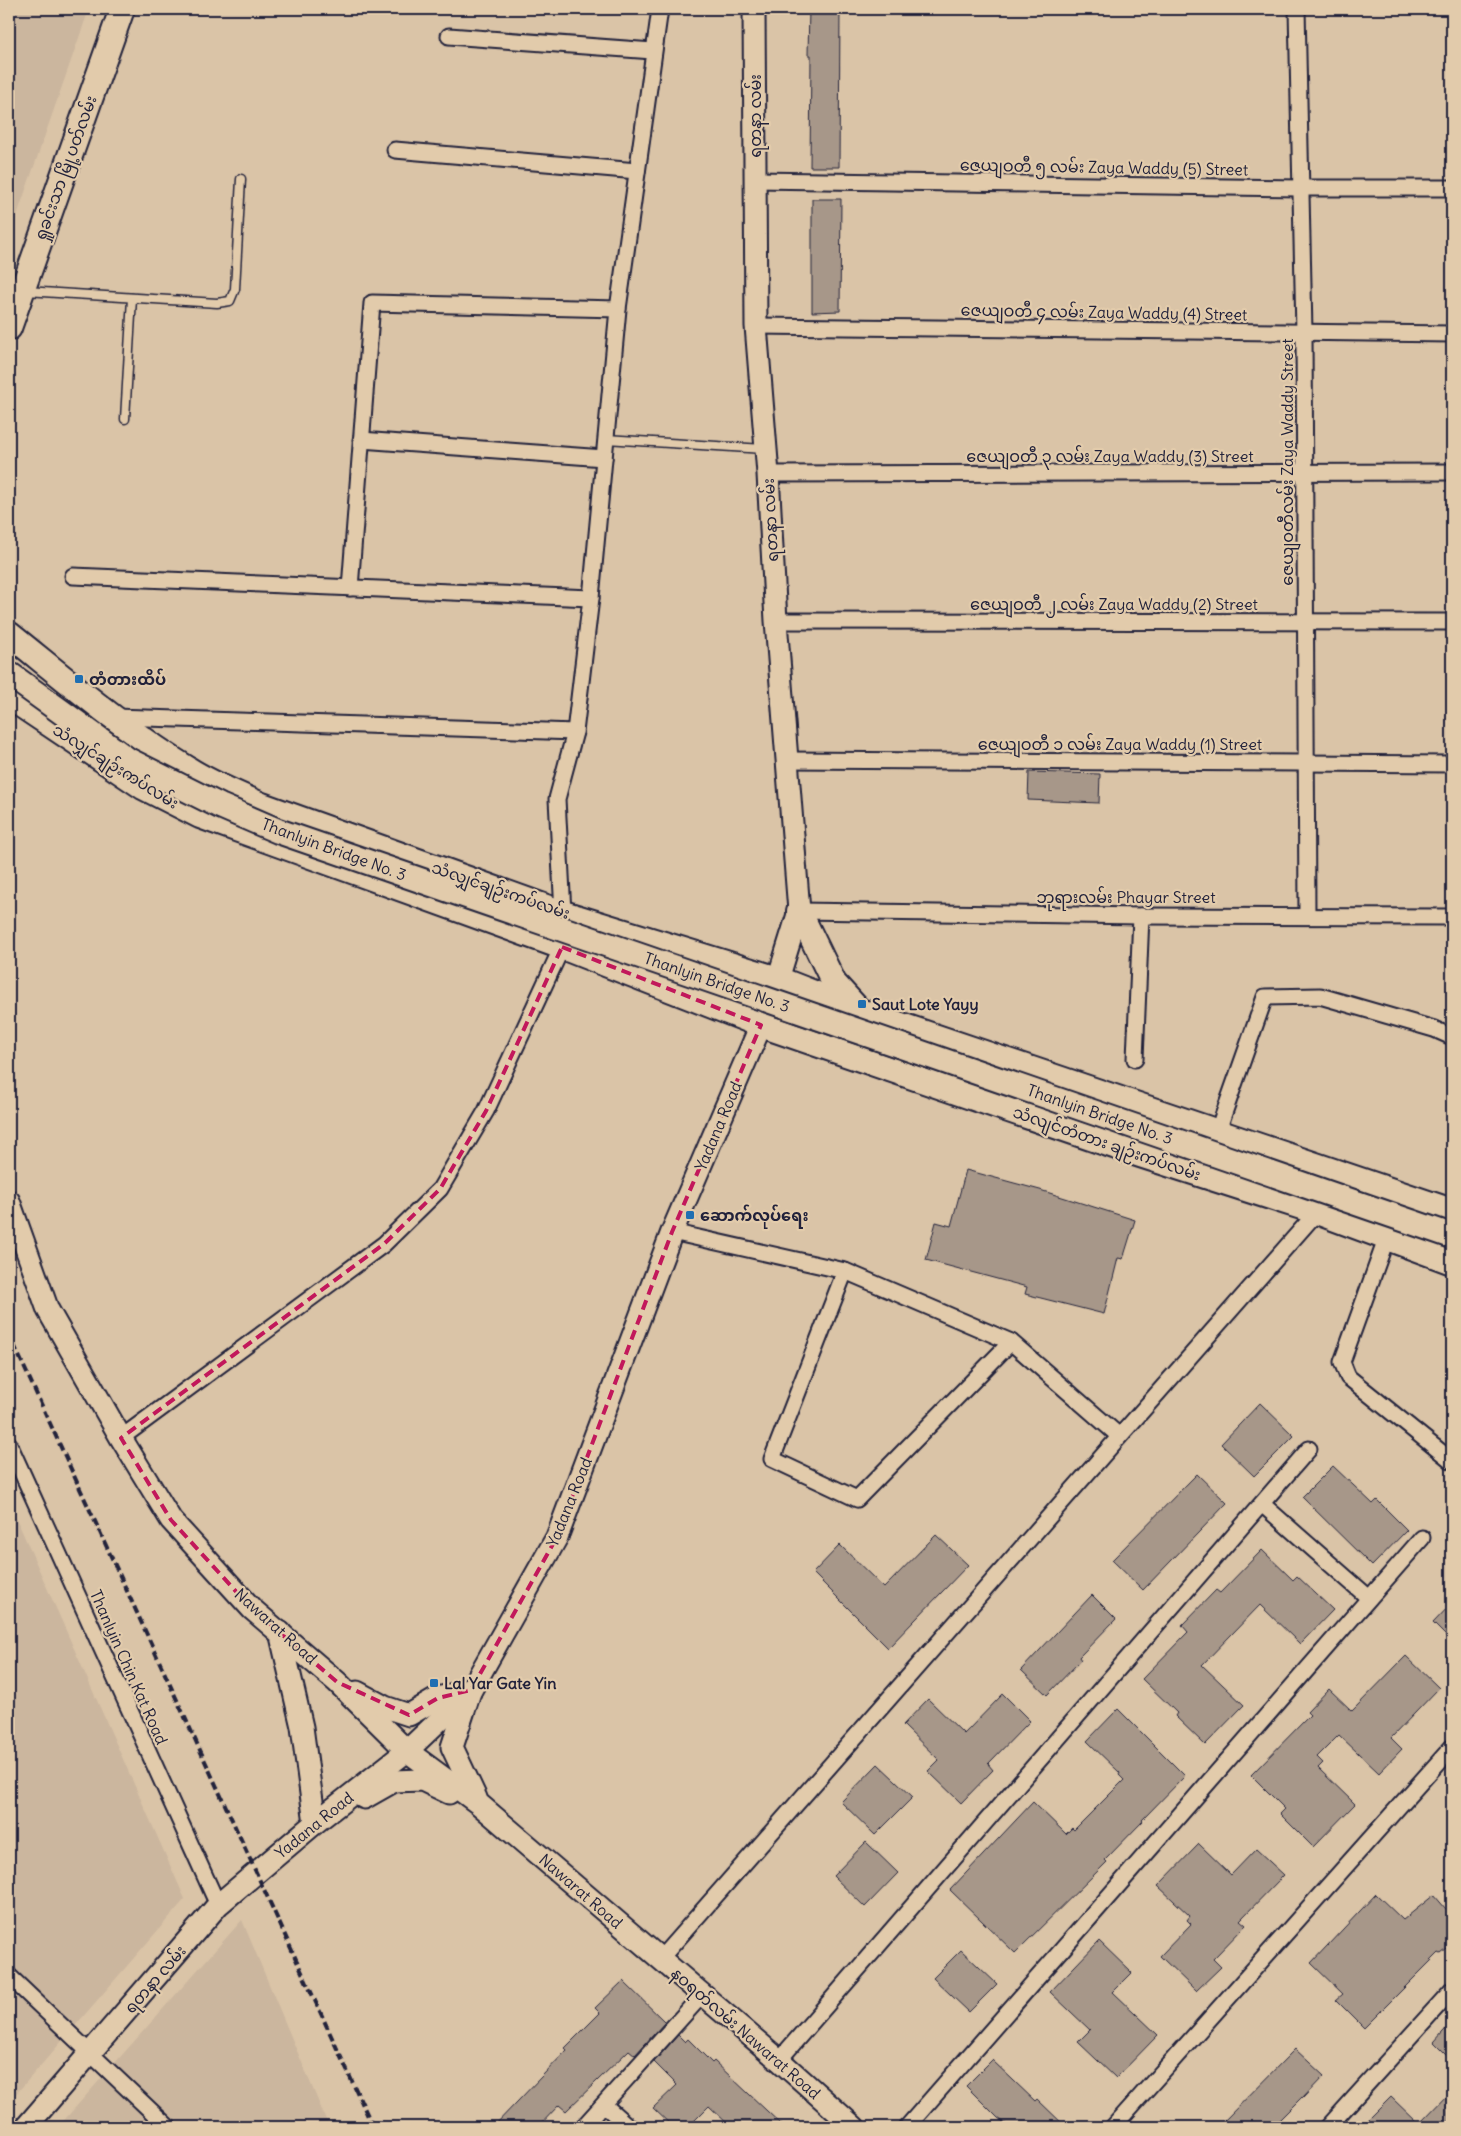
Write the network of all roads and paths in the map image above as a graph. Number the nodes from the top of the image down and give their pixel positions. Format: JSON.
{"nodes":[{"id":1,"x":122,"y":9,"type":"edge"},
{"id":2,"x":660,"y":9,"type":"edge"},
{"id":3,"x":754,"y":9,"type":"edge"},
{"id":4,"x":1297,"y":9,"type":"edge"},
{"id":5,"x":449,"y":36,"type":"dead end"},
{"id":6,"x":654,"y":51,"type":"junction"},
{"id":7,"x":395,"y":150,"type":"dead end"},
{"id":8,"x":637,"y":171,"type":"junction"},
{"id":9,"x":241,"y":180,"type":"dead end"},
{"id":10,"x":755,"y":180,"type":"junction"},
{"id":11,"x":1301,"y":188,"type":"junction"},
{"id":12,"x":1452,"y":188,"type":"edge"},
{"id":13,"x":22,"y":290,"type":"junction"},
{"id":14,"x":132,"y":298,"type":"junction"},
{"id":15,"x":618,"y":309,"type":"junction"},
{"id":16,"x":756,"y":326,"type":"junction"},
{"id":17,"x":9,"y":328,"type":"edge"},
{"id":18,"x":1304,"y":332,"type":"junction"},
{"id":19,"x":1452,"y":334,"type":"edge"},
{"id":20,"x":125,"y":419,"type":"dead end"},
{"id":21,"x":606,"y":439,"type":"junction"},
{"id":22,"x":361,"y":440,"type":"junction"},
{"id":23,"x":766,"y":450,"type":"junction"},
{"id":24,"x":604,"y":458,"type":"junction"},
{"id":25,"x":1452,"y":472,"type":"edge"},
{"id":26,"x":1304,"y":473,"type":"junction"},
{"id":27,"x":768,"y":474,"type":"junction"},
{"id":28,"x":73,"y":576,"type":"dead end"},
{"id":29,"x":350,"y":588,"type":"junction"},
{"id":30,"x":591,"y":598,"type":"junction"},
{"id":31,"x":776,"y":621,"type":"junction"},
{"id":32,"x":1306,"y":621,"type":"junction"},
{"id":33,"x":1452,"y":622,"type":"edge"},
{"id":34,"x":9,"y":634,"type":"edge"},
{"id":35,"x":9,"y":674,"type":"edge"},
{"id":36,"x":9,"y":697,"type":"edge"},
{"id":37,"x":111,"y":717,"type":"junction"},
{"id":38,"x":575,"y":732,"type":"junction"},
{"id":39,"x":788,"y":760,"type":"junction"},
{"id":40,"x":1307,"y":763,"type":"junction"},
{"id":41,"x":1452,"y":764,"type":"edge"},
{"id":42,"x":799,"y":910,"type":"junction"},
{"id":43,"x":563,"y":913,"type":"junction"},
{"id":44,"x":1307,"y":915,"type":"junction"},
{"id":45,"x":1141,"y":916,"type":"junction"},
{"id":46,"x":1452,"y":917,"type":"edge"},
{"id":47,"x":562,"y":947,"type":"junction"},
{"id":48,"x":778,"y":979,"type":"junction"},
{"id":49,"x":860,"y":1011,"type":"junction"},
{"id":50,"x":761,"y":1025,"type":"junction"},
{"id":51,"x":1452,"y":1037,"type":"edge"},
{"id":52,"x":1135,"y":1059,"type":"dead end"},
{"id":53,"x":1155,"y":1111,"type":"junction"},
{"id":54,"x":1217,"y":1133,"type":"junction"},
{"id":55,"x":1140,"y":1154,"type":"junction"},
{"id":56,"x":9,"y":1201,"type":"edge"},
{"id":57,"x":1452,"y":1211,"type":"edge"},
{"id":58,"x":1316,"y":1212,"type":"junction"},
{"id":59,"x":672,"y":1232,"type":"junction"},
{"id":60,"x":1452,"y":1236,"type":"edge"},
{"id":61,"x":1387,"y":1237,"type":"junction"},
{"id":62,"x":1452,"y":1262,"type":"edge"},
{"id":63,"x":845,"y":1271,"type":"junction"},
{"id":64,"x":1011,"y":1342,"type":"junction"},
{"id":65,"x":1118,"y":1436,"type":"junction"},
{"id":66,"x":121,"y":1438,"type":"junction"},
{"id":67,"x":9,"y":1444,"type":"edge"},
{"id":68,"x":1310,"y":1449,"type":"dead end"},
{"id":69,"x":1452,"y":1461,"type":"edge"},
{"id":70,"x":1262,"y":1504,"type":"junction"},
{"id":71,"x":1422,"y":1538,"type":"dead end"},
{"id":72,"x":1369,"y":1598,"type":"junction"},
{"id":73,"x":280,"y":1632,"type":"junction"},
{"id":74,"x":337,"y":1682,"type":"junction"},
{"id":75,"x":471,"y":1690,"type":"junction"},
{"id":76,"x":1452,"y":1747,"type":"edge"},
{"id":77,"x":407,"y":1751,"type":"junction"},
{"id":78,"x":479,"y":1804,"type":"junction"},
{"id":79,"x":315,"y":1823,"type":"junction"},
{"id":80,"x":218,"y":1905,"type":"junction"},
{"id":81,"x":660,"y":1959,"type":"junction"},
{"id":82,"x":9,"y":1976,"type":"edge"},
{"id":83,"x":1452,"y":1990,"type":"edge"},
{"id":84,"x":702,"y":1995,"type":"junction"},
{"id":85,"x":92,"y":2053,"type":"junction"},
{"id":86,"x":779,"y":2060,"type":"junction"},
{"id":87,"x":604,"y":2105,"type":"junction"},
{"id":88,"x":26,"y":2127,"type":"edge"},
{"id":89,"x":168,"y":2127,"type":"edge"},
{"id":90,"x":583,"y":2127,"type":"edge"},
{"id":91,"x":629,"y":2127,"type":"edge"},
{"id":92,"x":854,"y":2127,"type":"edge"},
{"id":93,"x":908,"y":2127,"type":"edge"},
{"id":94,"x":1113,"y":2127,"type":"edge"},
{"id":95,"x":1328,"y":2127,"type":"edge"}],
"edges":[{"from":1,"to":13,"type":"main road","name":"ရှုခင်းသာ မြို့ပတ်လမ်း"},
{"from":2,"to":6,"type":"street"},
{"from":3,"to":10,"type":"main road","name":"ရတနာ လမ်း"},
{"from":4,"to":11,"type":"street","name":"ဇေယျဝတီလမ်း Zaya Waddy Street"},
{"from":5,"to":6,"type":"street"},
{"from":6,"to":8,"type":"street"},
{"from":7,"to":8,"type":"street"},
{"from":8,"to":15,"type":"street"},
{"from":9,"to":14,"type":"lane"},
{"from":10,"to":11,"type":"street","name":"ဇေယျဝတီ ၅ လမ်း Zaya Waddy (5) Street"},
{"from":10,"to":16,"type":"main road","name":"ရတနာ လမ်း"},
{"from":11,"to":12,"type":"street","name":"ဇေယျဝတီ ၅ လမ်း Zaya Waddy (5) Street"},
{"from":11,"to":18,"type":"street","name":"ဇေယျဝတီလမ်း Zaya Waddy Street"},
{"from":13,"to":14,"type":"lane"},
{"from":13,"to":17,"type":"main road","name":"ရှုခင်းသာ မြို့ပတ်လမ်း"},
{"from":14,"to":20,"type":"lane"},
{"from":15,"to":21,"type":"street"},
{"from":15,"to":22,"type":"street"},
{"from":16,"to":18,"type":"street","name":"ဇေယျဝတီ ၄ လမ်း Zaya Waddy (4) Street"},
{"from":16,"to":23,"type":"main road","name":"ရတနာ လမ်း"},
{"from":18,"to":19,"type":"street","name":"ဇေယျဝတီ ၄ လမ်း Zaya Waddy (4) Street"},
{"from":18,"to":26,"type":"street","name":"ဇေယျဝတီလမ်း Zaya Waddy Street"},
{"from":21,"to":23,"type":"lane"},
{"from":21,"to":24,"type":"street"},
{"from":22,"to":24,"type":"street"},
{"from":22,"to":29,"type":"street"},
{"from":23,"to":27,"type":"main road","name":"ရတနာ လမ်း"},
{"from":24,"to":30,"type":"street"},
{"from":25,"to":26,"type":"street","name":"ဇေယျဝတီ ၃ လမ်း Zaya Waddy (3) Street"},
{"from":26,"to":27,"type":"street","name":"ဇေယျဝတီ ၃ လမ်း Zaya Waddy (3) Street"},
{"from":26,"to":32,"type":"street","name":"ဇေယျဝတီလမ်း Zaya Waddy Street"},
{"from":27,"to":31,"type":"main road","name":"ရတနာ လမ်း"},
{"from":28,"to":29,"type":"street"},
{"from":29,"to":30,"type":"street"},
{"from":30,"to":38,"type":"street"},
{"from":31,"to":32,"type":"street","name":"ဇေယျဝတီ ၂ လမ်း Zaya Waddy (2) Street"},
{"from":31,"to":39,"type":"main road","name":"ရတနာ လမ်း"},
{"from":32,"to":33,"type":"street","name":"ဇေယျဝတီ ၂ လမ်း Zaya Waddy (2) Street"},
{"from":32,"to":40,"type":"street","name":"ဇေယျဝတီလမ်း Zaya Waddy Street"},
{"from":34,"to":37,"type":"main road","name":"သံလျှင်ချဉ်းကပ်လမ်း"},
{"from":35,"to":60,"type":"main road","name":"Thanlyin Bridge No. 3","bridge":true},
{"from":36,"to":47,"type":"main road","name":"သံလျှင်ချဉ်းကပ်လမ်း"},
{"from":37,"to":38,"type":"street"},
{"from":37,"to":43,"type":"main road","name":"သံလျှင်ချဉ်းကပ်လမ်း"},
{"from":38,"to":43,"type":"street"},
{"from":39,"to":40,"type":"street","name":"ဇေယျဝတီ ၁ လမ်း Zaya Waddy (1) Street"},
{"from":39,"to":42,"type":"main road","name":"ရတနာ လမ်း"},
{"from":40,"to":41,"type":"street","name":"ဇေယျဝတီ ၁ လမ်း Zaya Waddy (1) Street"},
{"from":40,"to":44,"type":"street","name":"ဇေယျဝတီလမ်း Zaya Waddy Street"},
{"from":42,"to":45,"type":"street","name":"ဘုရားလမ်း Phayar Street"},
{"from":42,"to":48,"type":"main road","name":"ရတနာ လမ်း"},
{"from":42,"to":49,"type":"main road"},
{"from":43,"to":47,"type":"street"},
{"from":43,"to":48,"type":"main road","name":"သံလျှင်ချဉ်းကပ်လမ်း"},
{"from":44,"to":45,"type":"street","name":"ဘုရားလမ်း Phayar Street"},
{"from":44,"to":46,"type":"street","name":"ဘုရားလမ်း Phayar Street"},
{"from":45,"to":52,"type":"street"},
{"from":47,"to":50,"type":"main road","name":"သံလျှင်ချဉ်းကပ်လမ်း"},
{"from":47,"to":66,"type":"street"},
{"from":48,"to":49,"type":"main road"},
{"from":48,"to":50,"type":"main road","name":"ရတနာ လမ်း"},
{"from":49,"to":53,"type":"main road"},
{"from":50,"to":55,"type":"main road","name":"သံလျင်တံတား ချဉ်းကပ်လမ်း"},
{"from":50,"to":59,"type":"main road","name":"Yadana Road"},
{"from":51,"to":54,"type":"street"},
{"from":53,"to":54,"type":"main road"},
{"from":53,"to":55,"type":"main road"},
{"from":54,"to":57,"type":"main road"},
{"from":55,"to":58,"type":"main road","name":"သံလျင်တံတား ချဉ်းကပ်လမ်း"},
{"from":56,"to":66,"type":"main road","name":"Nawarat Road"},
{"from":58,"to":61,"type":"main road","name":"သံလျင်တံတား ချဉ်းကပ်လမ်း"},
{"from":58,"to":65,"type":"street"},
{"from":59,"to":63,"type":"street"},
{"from":59,"to":75,"type":"main road","name":"Yadana Road"},
{"from":61,"to":62,"type":"main road","name":"သံလျင်တံတား ချဉ်းကပ်လမ်း"},
{"from":61,"to":69,"type":"street"},
{"from":63,"to":64,"type":"street"},
{"from":63,"to":64,"type":"street"},
{"from":64,"to":65,"type":"street"},
{"from":65,"to":81,"type":"street"},
{"from":66,"to":73,"type":"main road","name":"Nawarat Road"},
{"from":67,"to":80,"type":"street","name":"Thanlyin Chin Kat Road"},
{"from":68,"to":70,"type":"street"},
{"from":70,"to":72,"type":"street"},
{"from":70,"to":86,"type":"street"},
{"from":71,"to":72,"type":"street"},
{"from":72,"to":93,"type":"street"},
{"from":73,"to":74,"type":"main road","name":"Nawarat Road"},
{"from":73,"to":79,"type":"main road"},
{"from":74,"to":75,"type":"main road"},
{"from":74,"to":77,"type":"main road","name":"Nawarat Road"},
{"from":75,"to":77,"type":"main road","name":"Yadana Road"},
{"from":75,"to":78,"type":"main road"},
{"from":76,"to":94,"type":"street"},
{"from":77,"to":78,"type":"main road","name":"Nawarat Road"},
{"from":77,"to":79,"type":"main road","name":"Yadana Road"},
{"from":78,"to":79,"type":"main road"},
{"from":78,"to":81,"type":"main road","name":"Nawarat Road"},
{"from":79,"to":80,"type":"main road","name":"Yadana Road"},
{"from":80,"to":85,"type":"main road","name":"ရတနာ လမ်း"},
{"from":81,"to":84,"type":"main road","name":"နဝရတ်လမ်း Nawarat Road"},
{"from":82,"to":85,"type":"street"},
{"from":83,"to":95,"type":"street"},
{"from":84,"to":86,"type":"main road","name":"နဝရတ်လမ်း Nawarat Road"},
{"from":84,"to":87,"type":"street"},
{"from":85,"to":88,"type":"main road"},
{"from":85,"to":89,"type":"street"},
{"from":86,"to":92,"type":"main road","name":"နဝရတ်လမ်း Nawarat Road"},
{"from":87,"to":90,"type":"street"},
{"from":87,"to":91,"type":"street"}]}
